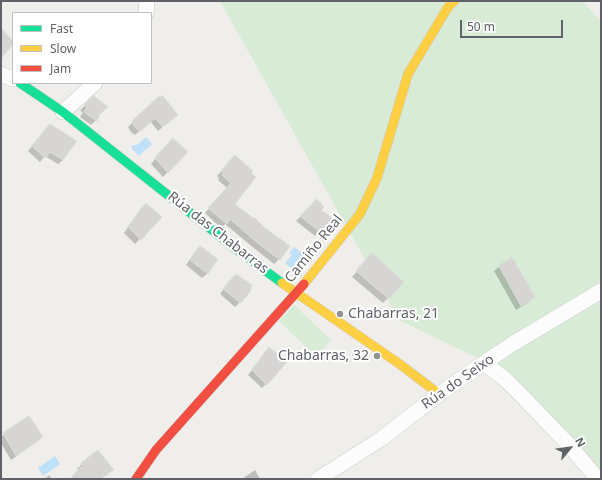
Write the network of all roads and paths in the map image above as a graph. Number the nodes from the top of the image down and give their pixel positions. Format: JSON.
{"nodes":[{"id":1,"x":147,"y":1,"type":"edge"},
{"id":2,"x":454,"y":1,"type":"edge"},
{"id":3,"x":146,"y":12,"type":"edge"},
{"id":4,"x":1,"y":74,"type":"edge"},
{"id":5,"x":12,"y":79,"type":"edge"},
{"id":6,"x":21,"y":84,"type":"edge"},
{"id":7,"x":94,"y":84,"type":"edge"},
{"id":8,"x":63,"y":112,"type":"junction"},
{"id":9,"x":601,"y":291,"type":"edge"},
{"id":10,"x":296,"y":292,"type":"junction"},
{"id":11,"x":484,"y":363,"type":"junction"},
{"id":12,"x":439,"y":394,"type":"junction"},
{"id":13,"x":136,"y":479,"type":"edge"},
{"id":14,"x":318,"y":479,"type":"edge"},
{"id":15,"x":598,"y":479,"type":"edge"}],
"edges":[{"from":1,"to":3,"type":"street"},
{"from":2,"to":10,"type":"street","name":"Camiño Real"},
{"from":4,"to":5,"type":"street"},
{"from":6,"to":8,"type":"street","name":"Rúa das Chabarras"},
{"from":7,"to":8,"type":"street"},
{"from":8,"to":10,"type":"street","name":"Rúa das Chabarras"},
{"from":9,"to":11,"type":"street","name":"Rúa do Seixo"},
{"from":10,"to":12,"type":"street","name":"Rúa das Chabarras"},
{"from":10,"to":13,"type":"street","name":"Camiño Real"},
{"from":11,"to":12,"type":"street","name":"Rúa do Seixo"},
{"from":11,"to":15,"type":"street"},
{"from":12,"to":14,"type":"street","name":"Rúa do Seixo"}]}
